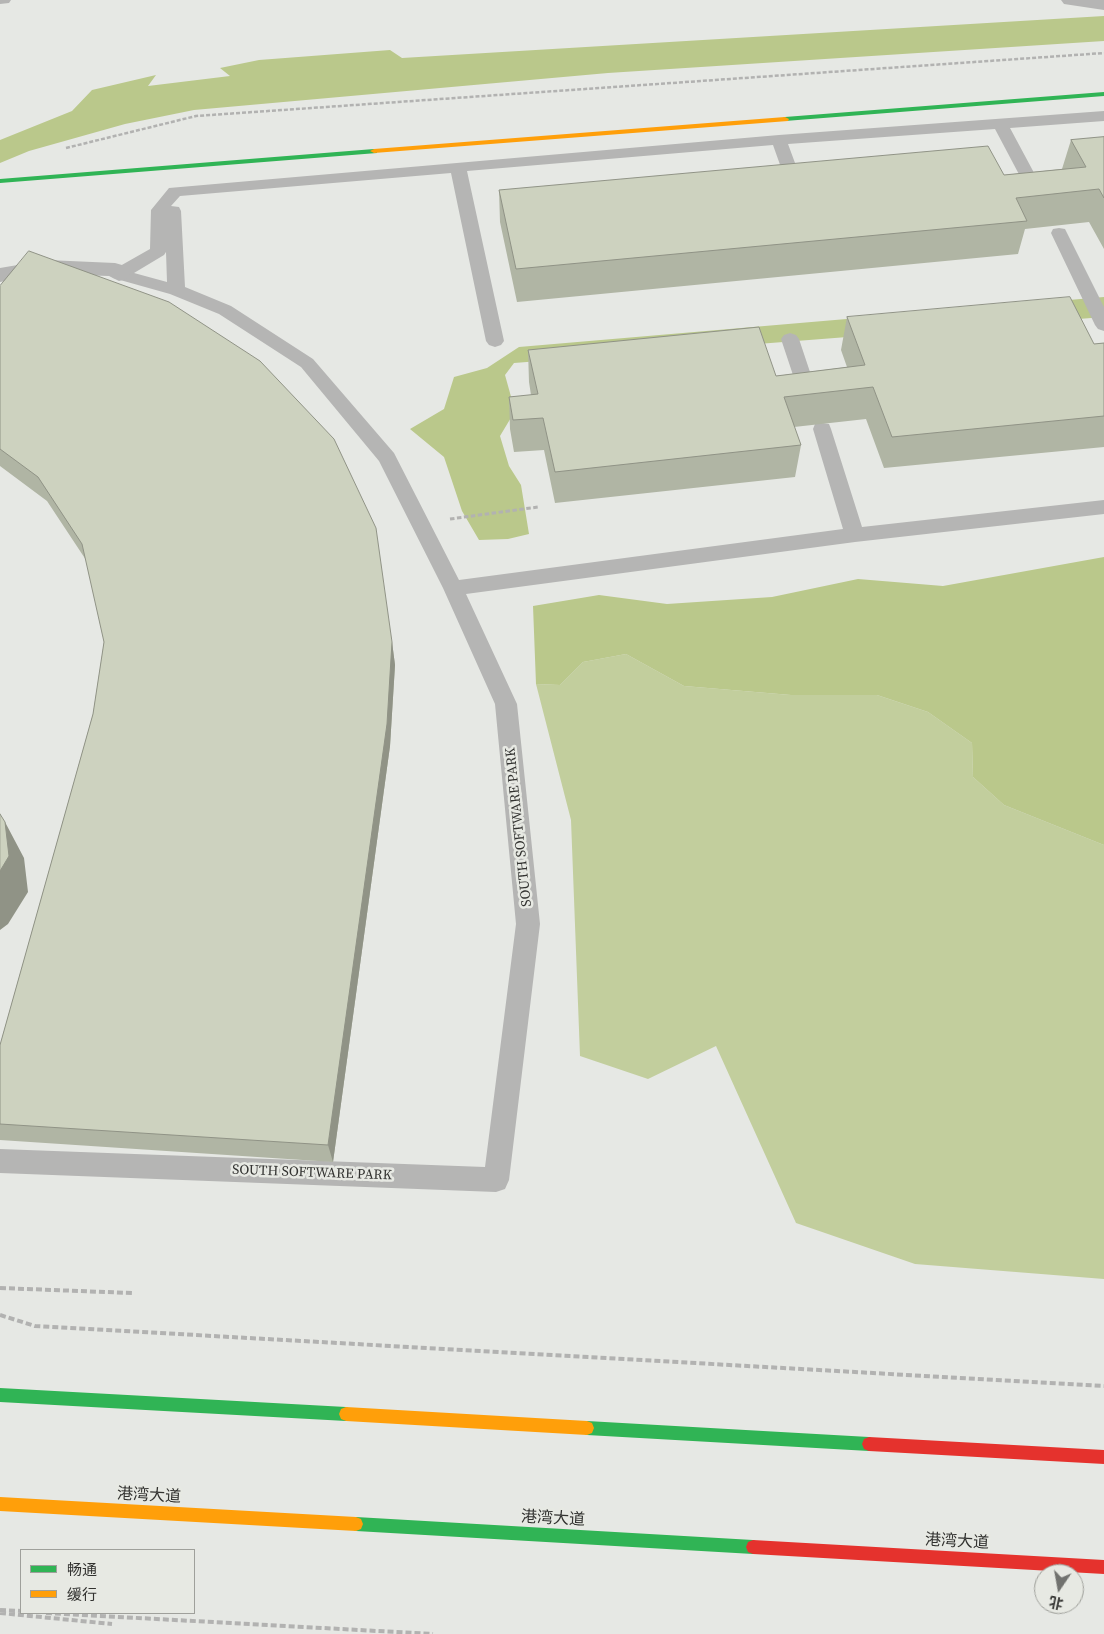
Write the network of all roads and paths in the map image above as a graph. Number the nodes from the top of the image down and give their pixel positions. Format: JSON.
{"nodes":[{"id":1,"x":1070,"y":0,"type":"edge"},
{"id":2,"x":1104,"y":5,"type":"edge"},
{"id":3,"x":1104,"y":53,"type":"edge"},
{"id":4,"x":1104,"y":94,"type":"edge"},
{"id":5,"x":1104,"y":116,"type":"edge"},
{"id":6,"x":1000,"y":124,"type":"junction"},
{"id":7,"x":779,"y":140,"type":"junction"},
{"id":8,"x":58,"y":150,"type":"dead end"},
{"id":9,"x":458,"y":168,"type":"junction"},
{"id":10,"x":6,"y":181,"type":"edge"},
{"id":11,"x":194,"y":190,"type":"junction"},
{"id":12,"x":798,"y":190,"type":"edge"},
{"id":13,"x":1039,"y":197,"type":"edge"},
{"id":14,"x":1059,"y":234,"type":"edge"},
{"id":15,"x":119,"y":274,"type":"junction"},
{"id":16,"x":0,"y":275,"type":"edge"},
{"id":17,"x":176,"y":290,"type":"junction"},
{"id":18,"x":1103,"y":324,"type":"edge"},
{"id":19,"x":790,"y":339,"type":"dead end"},
{"id":20,"x":495,"y":341,"type":"dead end"},
{"id":21,"x":810,"y":399,"type":"edge"},
{"id":22,"x":822,"y":429,"type":"edge"},
{"id":23,"x":538,"y":507,"type":"dead end"},
{"id":24,"x":1104,"y":507,"type":"edge"},
{"id":25,"x":461,"y":518,"type":"dead end"},
{"id":26,"x":855,"y":535,"type":"junction"},
{"id":27,"x":453,"y":588,"type":"junction"},
{"id":28,"x":0,"y":1160,"type":"edge"},
{"id":29,"x":0,"y":1288,"type":"edge"},
{"id":30,"x":132,"y":1293,"type":"dead end"},
{"id":31,"x":0,"y":1315,"type":"edge"},
{"id":32,"x":1104,"y":1386,"type":"edge"},
{"id":33,"x":0,"y":1395,"type":"edge"},
{"id":34,"x":1104,"y":1457,"type":"edge"},
{"id":35,"x":0,"y":1504,"type":"edge"},
{"id":36,"x":1104,"y":1567,"type":"edge"},
{"id":37,"x":20,"y":1611,"type":"edge"},
{"id":38,"x":0,"y":1612,"type":"edge"},
{"id":39,"x":64,"y":1614,"type":"edge"},
{"id":40,"x":112,"y":1624,"type":"dead end"},
{"id":41,"x":433,"y":1634,"type":"edge"}],
"edges":[{"from":1,"to":2,"type":"street"},
{"from":3,"to":8,"type":"path"},
{"from":4,"to":10,"type":"main road"},
{"from":5,"to":6,"type":"lane"},
{"from":6,"to":7,"type":"lane"},
{"from":6,"to":13,"type":"lane"},
{"from":7,"to":9,"type":"lane"},
{"from":7,"to":12,"type":"lane"},
{"from":9,"to":11,"type":"lane"},
{"from":9,"to":20,"type":"lane"},
{"from":11,"to":15,"type":"lane"},
{"from":11,"to":17,"type":"lane"},
{"from":14,"to":18,"type":"lane"},
{"from":15,"to":16,"type":"street","name":"SOUTH SOFTWARE PARK"},
{"from":15,"to":17,"type":"lane","name":"SOUTH SOFTWARE PARK"},
{"from":17,"to":27,"type":"lane","name":"SOUTH SOFTWARE PARK"},
{"from":19,"to":21,"type":"lane"},
{"from":22,"to":26,"type":"lane"},
{"from":23,"to":25,"type":"path"},
{"from":24,"to":26,"type":"lane"},
{"from":26,"to":27,"type":"lane"},
{"from":27,"to":28,"type":"lane","name":"SOUTH SOFTWARE PARK"},
{"from":29,"to":30,"type":"path"},
{"from":31,"to":32,"type":"path"},
{"from":33,"to":34,"type":"main road"},
{"from":35,"to":36,"type":"main road","name":"港湾大道"},
{"from":37,"to":38,"type":"path"},
{"from":38,"to":40,"type":"path"},
{"from":39,"to":41,"type":"path"}]}
